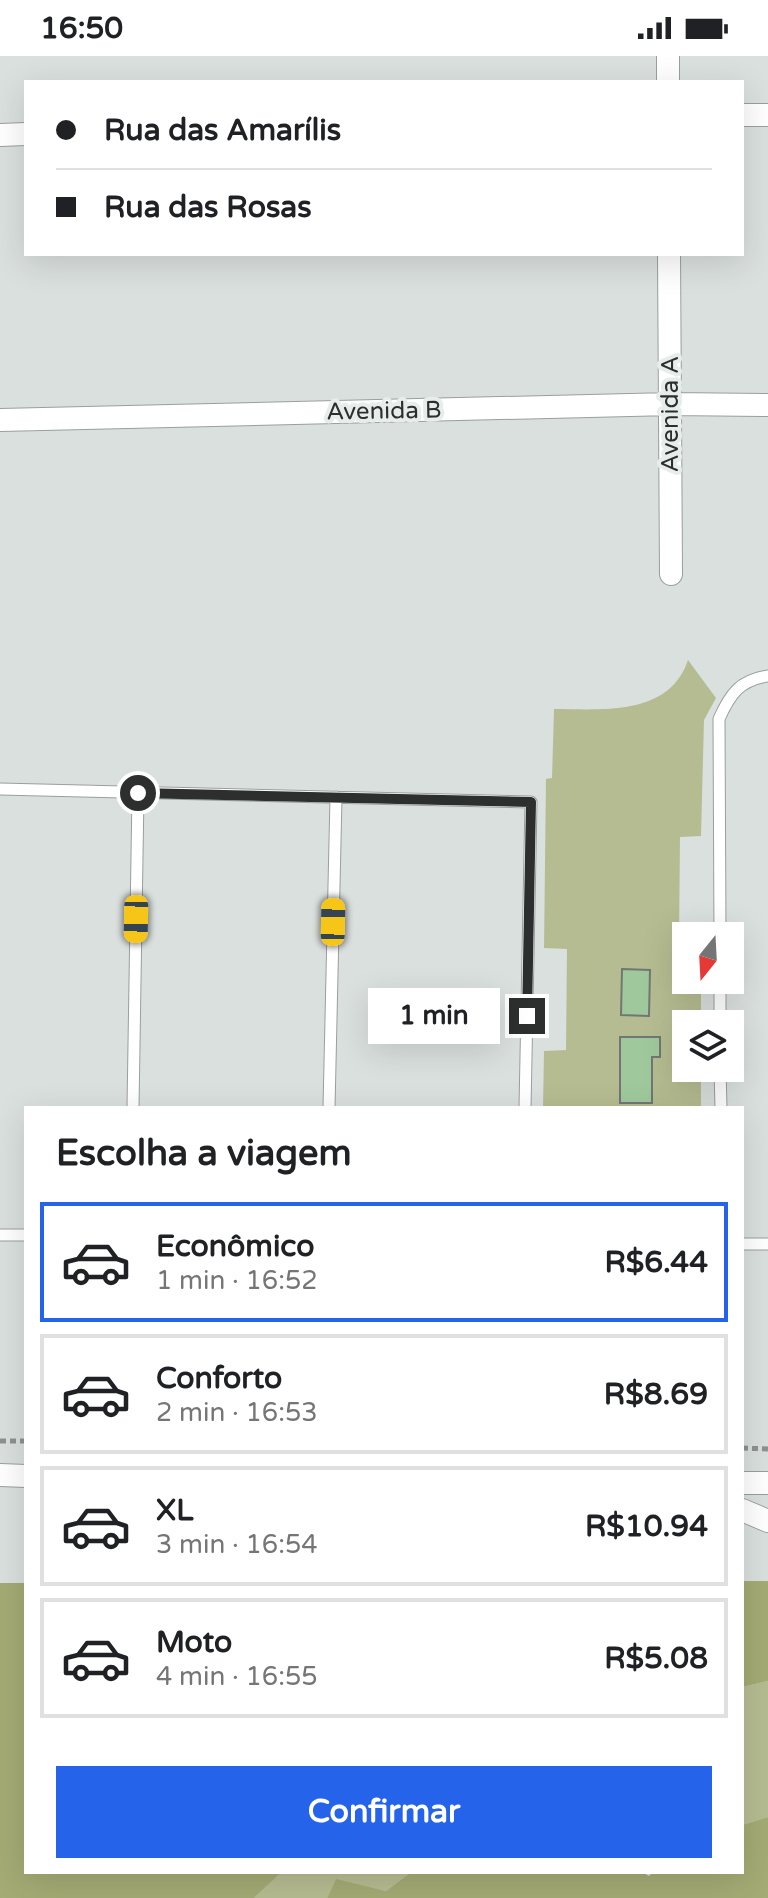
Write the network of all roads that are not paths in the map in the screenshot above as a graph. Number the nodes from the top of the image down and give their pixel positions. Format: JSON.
{"nodes":[{"id":1,"x":668,"y":56,"type":"edge"},
{"id":2,"x":668,"y":80,"type":"edge"},
{"id":3,"x":744,"y":115,"type":"edge"},
{"id":4,"x":768,"y":115,"type":"edge"},
{"id":5,"x":24,"y":134,"type":"edge"},
{"id":6,"x":0,"y":135,"type":"edge"},
{"id":7,"x":669,"y":256,"type":"edge"},
{"id":8,"x":671,"y":404,"type":"junction"},
{"id":9,"x":768,"y":405,"type":"edge"},
{"id":10,"x":0,"y":420,"type":"edge"},
{"id":11,"x":671,"y":574,"type":"dead end"},
{"id":12,"x":768,"y":676,"type":"edge"},
{"id":13,"x":0,"y":789,"type":"edge"},
{"id":14,"x":138,"y":793,"type":"junction"},
{"id":15,"x":336,"y":797,"type":"junction"},
{"id":16,"x":720,"y":922,"type":"edge"},
{"id":17,"x":720,"y":1082,"type":"edge"},
{"id":18,"x":133,"y":1106,"type":"edge"},
{"id":19,"x":329,"y":1106,"type":"edge"},
{"id":20,"x":525,"y":1106,"type":"edge"},
{"id":21,"x":721,"y":1106,"type":"edge"},
{"id":22,"x":0,"y":1235,"type":"edge"},
{"id":23,"x":24,"y":1235,"type":"edge"},
{"id":24,"x":744,"y":1244,"type":"edge"},
{"id":25,"x":768,"y":1244,"type":"edge"},
{"id":26,"x":0,"y":1475,"type":"edge"},
{"id":27,"x":24,"y":1476,"type":"edge"},
{"id":28,"x":744,"y":1483,"type":"edge"},
{"id":29,"x":768,"y":1483,"type":"edge"},
{"id":30,"x":744,"y":1511,"type":"edge"},
{"id":31,"x":768,"y":1521,"type":"edge"}],
"edges":[{"from":1,"to":2,"type":"street"},
{"from":3,"to":4,"type":"street"},
{"from":5,"to":6,"type":"street"},
{"from":7,"to":8,"type":"street","name":"Avenida A"},
{"from":8,"to":9,"type":"street","name":"Avenida B"},
{"from":8,"to":10,"type":"street","name":"Avenida B"},
{"from":8,"to":11,"type":"street","name":"Avenida A"},
{"from":12,"to":16,"type":"lane"},
{"from":13,"to":14,"type":"lane"},
{"from":14,"to":15,"type":"lane"},
{"from":14,"to":18,"type":"lane"},
{"from":15,"to":19,"type":"lane"},
{"from":15,"to":20,"type":"lane"},
{"from":17,"to":21,"type":"lane"},
{"from":22,"to":23,"type":"lane"},
{"from":24,"to":25,"type":"lane"},
{"from":26,"to":27,"type":"street"},
{"from":28,"to":29,"type":"street"},
{"from":30,"to":31,"type":"street"}]}
